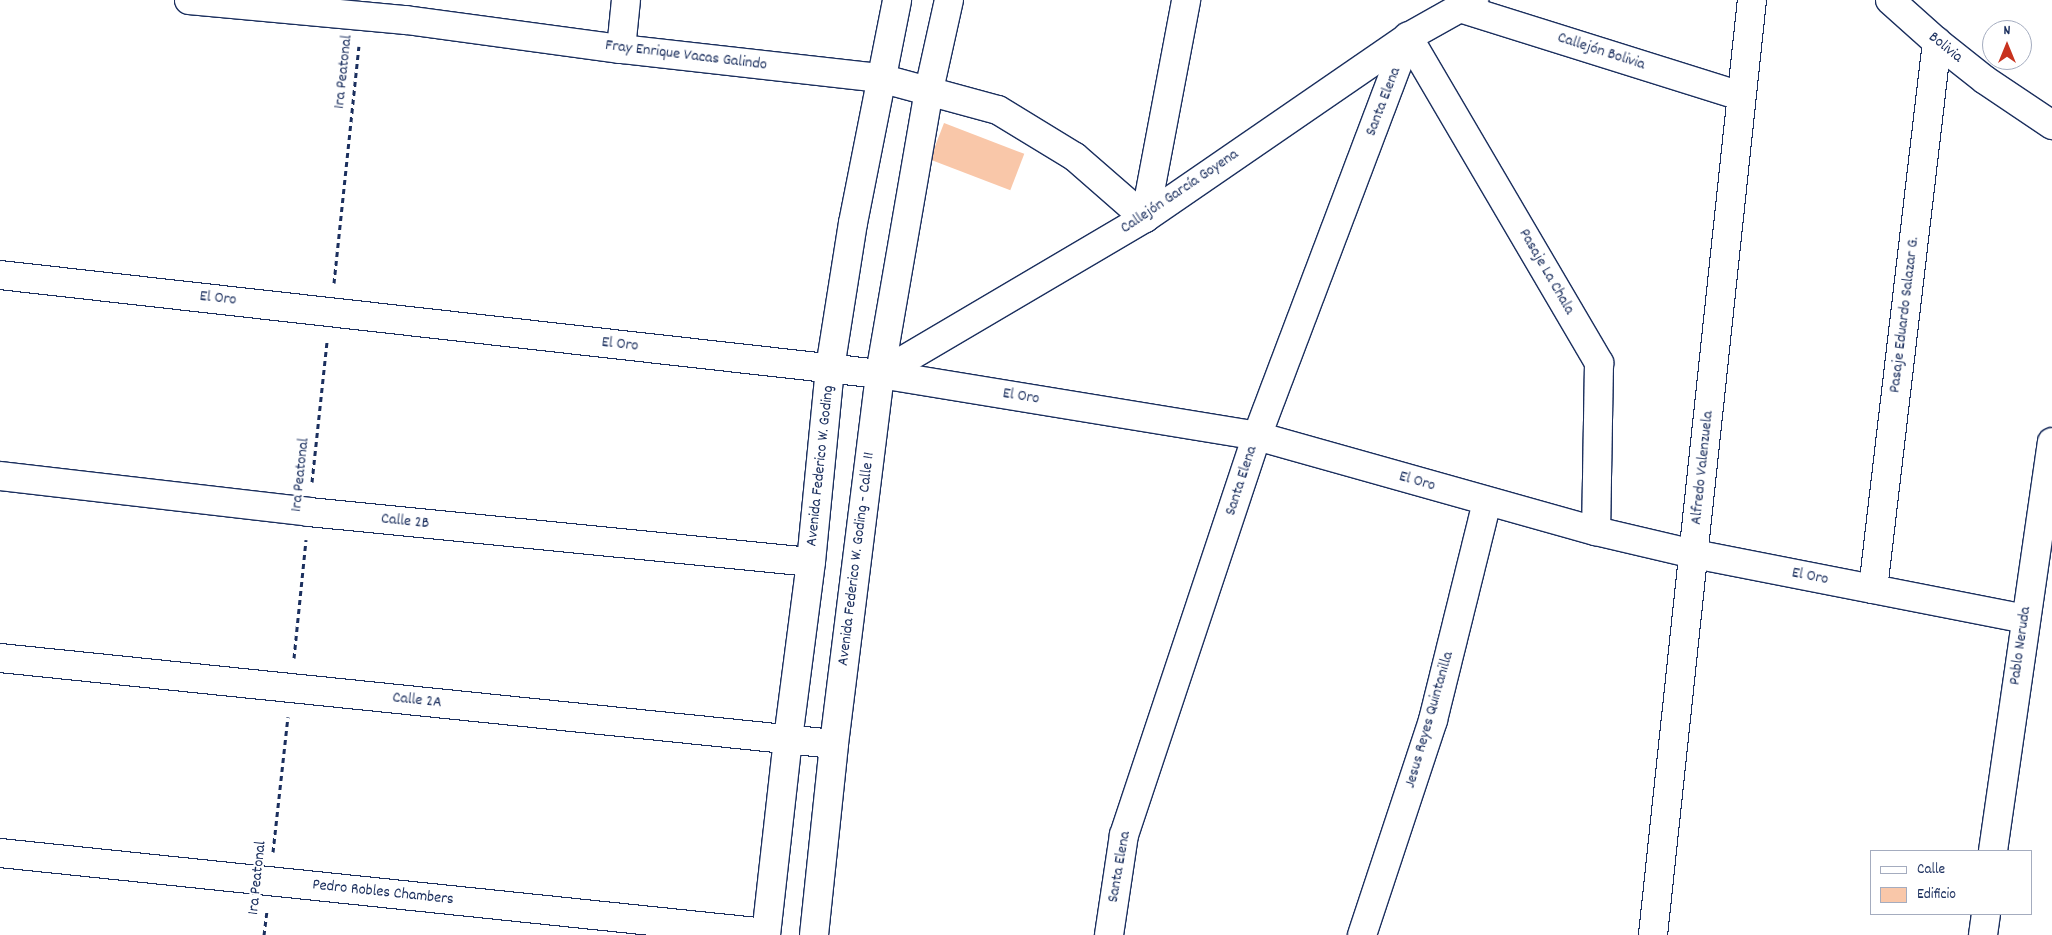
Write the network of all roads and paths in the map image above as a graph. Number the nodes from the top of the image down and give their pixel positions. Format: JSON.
{"nodes":[{"id":1,"x":189,"y":0,"type":"edge"},
{"id":2,"x":626,"y":0,"type":"edge"},
{"id":3,"x":896,"y":0,"type":"edge"},
{"id":4,"x":949,"y":0,"type":"edge"},
{"id":5,"x":1186,"y":0,"type":"edge"},
{"id":6,"x":1752,"y":0,"type":"edge"},
{"id":7,"x":1890,"y":0,"type":"edge"},
{"id":8,"x":1467,"y":4,"type":"edge"},
{"id":9,"x":407,"y":10,"type":"edge"},
{"id":10,"x":362,"y":18,"type":"junction"},
{"id":11,"x":1408,"y":37,"type":"junction"},
{"id":12,"x":1936,"y":42,"type":"junction"},
{"id":13,"x":621,"y":49,"type":"junction"},
{"id":14,"x":880,"y":78,"type":"junction"},
{"id":15,"x":929,"y":90,"type":"junction"},
{"id":16,"x":1741,"y":96,"type":"junction"},
{"id":17,"x":2052,"y":125,"type":"edge"},
{"id":18,"x":1145,"y":218,"type":"junction"},
{"id":19,"x":0,"y":275,"type":"edge"},
{"id":20,"x":331,"y":312,"type":"junction"},
{"id":21,"x":830,"y":368,"type":"junction"},
{"id":22,"x":880,"y":374,"type":"junction"},
{"id":23,"x":1257,"y":436,"type":"junction"},
{"id":24,"x":2052,"y":442,"type":"edge"},
{"id":25,"x":0,"y":476,"type":"edge"},
{"id":26,"x":1486,"y":502,"type":"junction"},
{"id":27,"x":309,"y":512,"type":"junction"},
{"id":28,"x":1596,"y":531,"type":"junction"},
{"id":29,"x":1694,"y":554,"type":"junction"},
{"id":30,"x":811,"y":562,"type":"junction"},
{"id":31,"x":1873,"y":589,"type":"junction"},
{"id":32,"x":2025,"y":619,"type":"junction"},
{"id":33,"x":0,"y":658,"type":"edge"},
{"id":34,"x":291,"y":688,"type":"junction"},
{"id":35,"x":788,"y":739,"type":"junction"},
{"id":36,"x":834,"y":744,"type":"junction"},
{"id":37,"x":1993,"y":850,"type":"edge"},
{"id":38,"x":0,"y":853,"type":"edge"},
{"id":39,"x":270,"y":881,"type":"junction"},
{"id":40,"x":1986,"y":915,"type":"edge"},
{"id":41,"x":766,"y":934,"type":"edge"},
{"id":42,"x":264,"y":935,"type":"edge"},
{"id":43,"x":814,"y":935,"type":"edge"},
{"id":44,"x":1109,"y":935,"type":"edge"},
{"id":45,"x":1362,"y":935,"type":"edge"},
{"id":46,"x":1653,"y":935,"type":"edge"},
{"id":47,"x":1983,"y":935,"type":"edge"}],
"edges":[{"from":1,"to":10,"type":"street","name":"Fray Enrique Vacas Galindo"},
{"from":2,"to":13,"type":"street"},
{"from":3,"to":14,"type":"street","name":"Avenida Federico W. Goding"},
{"from":4,"to":15,"type":"street"},
{"from":5,"to":18,"type":"street"},
{"from":6,"to":16,"type":"street","name":"Alfredo Valenzuela"},
{"from":7,"to":12,"type":"street","name":"Bolivia"},
{"from":8,"to":11,"type":"street","name":"Callejón García Goyena"},
{"from":8,"to":16,"type":"street","name":"Callejón Bolivia"},
{"from":9,"to":10,"type":"street","name":"Fray Enrique Vacas Galindo"},
{"from":9,"to":13,"type":"street","name":"Fray Enrique Vacas Galindo"},
{"from":10,"to":20,"type":"path","name":"1ra Peatonal"},
{"from":11,"to":18,"type":"street","name":"Callejón García Goyena"},
{"from":11,"to":23,"type":"street","name":"Santa Elena"},
{"from":11,"to":28,"type":"street","name":"Pasaje La Chala"},
{"from":12,"to":17,"type":"street","name":"Bolivia"},
{"from":12,"to":31,"type":"street","name":"Pasaje Eduardo Salazar G."},
{"from":13,"to":14,"type":"street","name":"Fray Enrique Vacas Galindo"},
{"from":14,"to":15,"type":"street","name":"Fray Enrique Vacas Galindo"},
{"from":14,"to":21,"type":"street","name":"Avenida Federico W. Goding"},
{"from":15,"to":18,"type":"street","name":"Fray Enrique Vacas Galindo"},
{"from":15,"to":22,"type":"street"},
{"from":16,"to":29,"type":"street","name":"Alfredo Valenzuela"},
{"from":18,"to":22,"type":"street","name":"Callejón García Goyena"},
{"from":19,"to":20,"type":"street","name":"El Oro"},
{"from":20,"to":21,"type":"street","name":"El Oro"},
{"from":20,"to":27,"type":"path","name":"1ra Peatonal"},
{"from":21,"to":22,"type":"street","name":"El Oro"},
{"from":21,"to":30,"type":"street","name":"Avenida Federico W. Goding"},
{"from":22,"to":23,"type":"street","name":"El Oro"},
{"from":22,"to":36,"type":"street","name":"Avenida Federico W. Goding - Calle 11"},
{"from":23,"to":26,"type":"street","name":"El Oro"},
{"from":23,"to":44,"type":"street","name":"Santa Elena"},
{"from":24,"to":32,"type":"street","name":"Pablo Neruda"},
{"from":25,"to":27,"type":"street","name":"Calle 2B"},
{"from":26,"to":28,"type":"street","name":"El Oro"},
{"from":26,"to":45,"type":"street","name":"Jesus Reyes Quintanilla"},
{"from":27,"to":30,"type":"street","name":"Calle 2B"},
{"from":27,"to":34,"type":"path","name":"1ra Peatonal"},
{"from":28,"to":29,"type":"street","name":"El Oro"},
{"from":29,"to":31,"type":"street","name":"El Oro"},
{"from":29,"to":46,"type":"street","name":"Alfredo Valenzuela"},
{"from":30,"to":35,"type":"street","name":"Avenida Federico W. Goding"},
{"from":31,"to":32,"type":"street","name":"El Oro"},
{"from":32,"to":37,"type":"street","name":"Pablo Neruda"},
{"from":33,"to":34,"type":"street","name":"Calle 2A"},
{"from":34,"to":35,"type":"street","name":"Calle 2A"},
{"from":34,"to":39,"type":"path","name":"1ra Peatonal"},
{"from":35,"to":36,"type":"street","name":"Calle 2A"},
{"from":35,"to":41,"type":"street","name":"Avenida Federico W. Goding"},
{"from":36,"to":43,"type":"street"},
{"from":38,"to":39,"type":"street","name":"Pedro Robles Chambers"},
{"from":39,"to":41,"type":"street","name":"Pedro Robles Chambers"},
{"from":39,"to":42,"type":"path","name":"1ra Peatonal"},
{"from":40,"to":47,"type":"street"}]}
